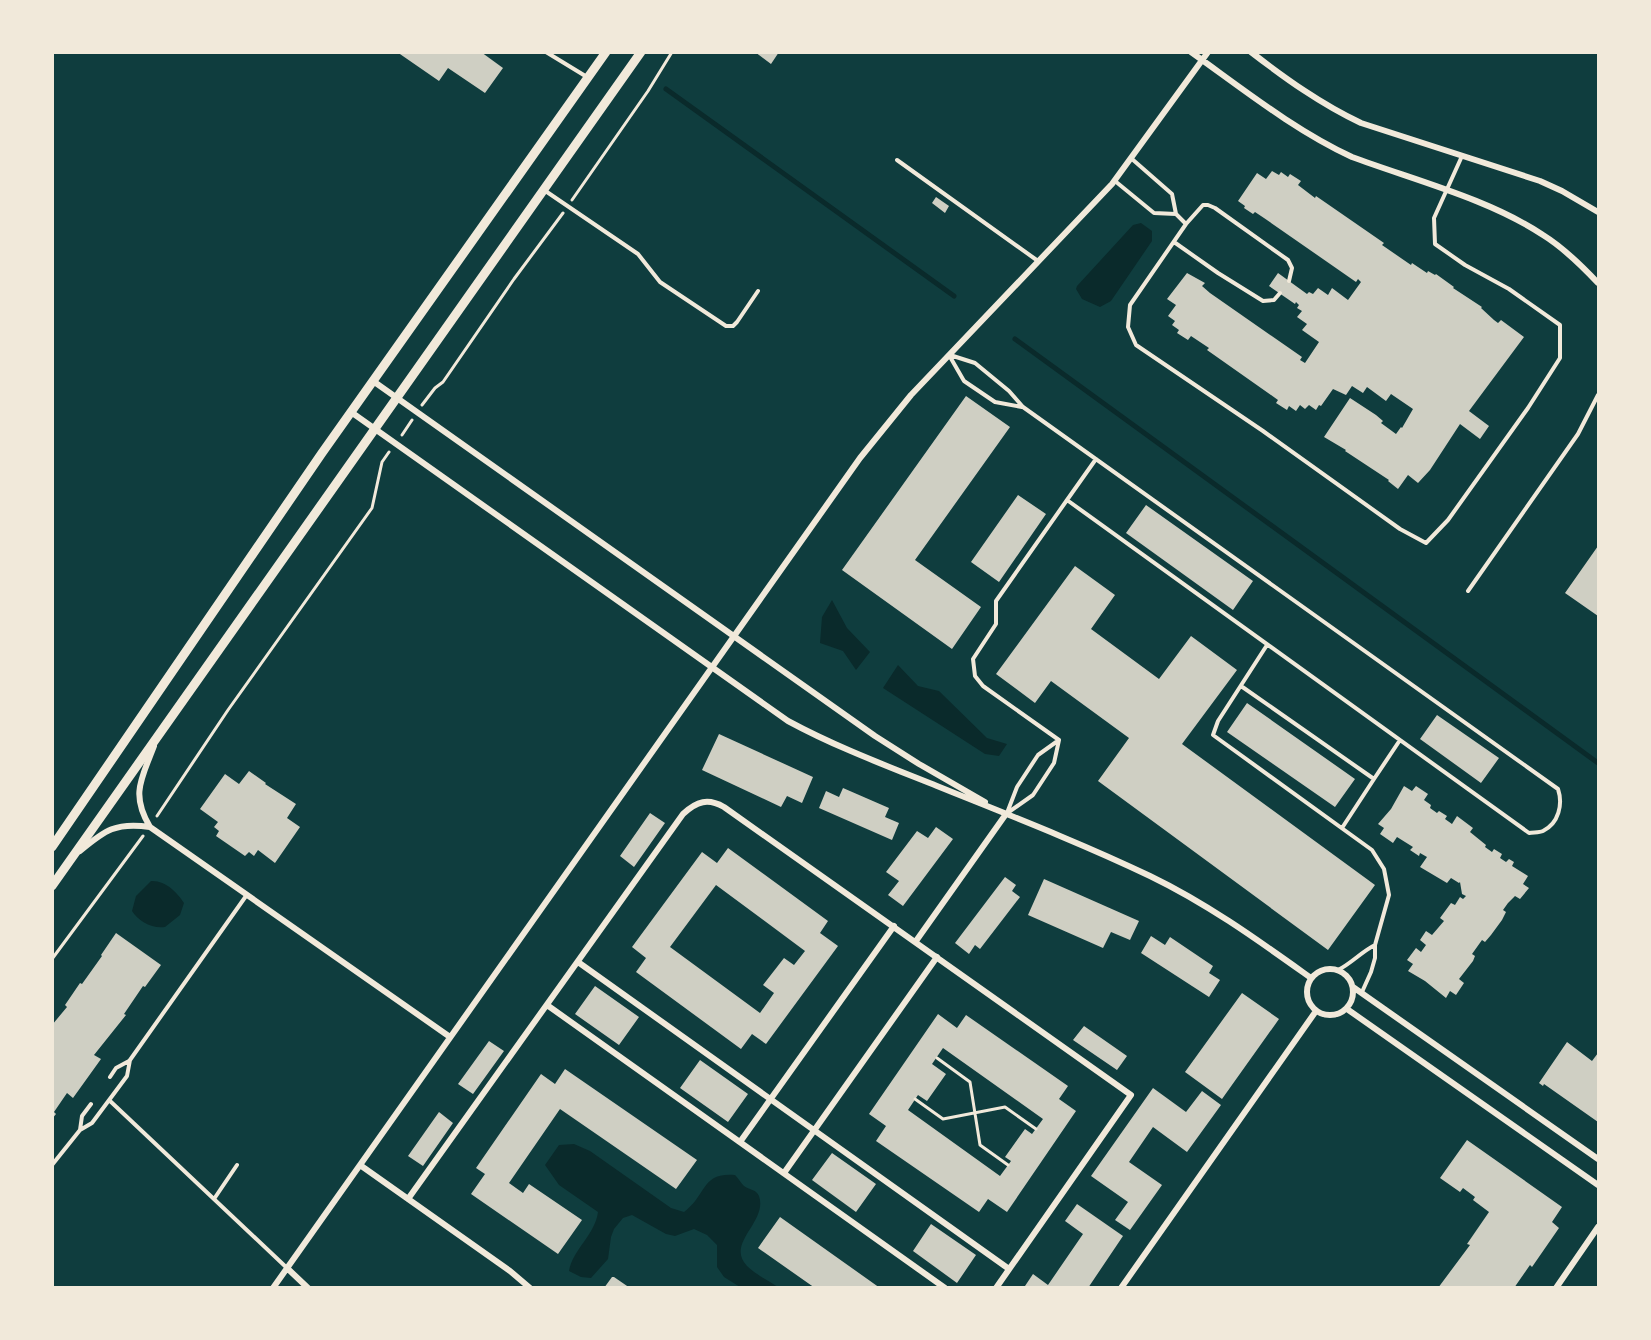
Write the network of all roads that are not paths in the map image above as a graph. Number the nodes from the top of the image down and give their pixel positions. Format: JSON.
{"nodes":[{"id":1,"x":546,"y":52,"type":"edge"},
{"id":2,"x":606,"y":52,"type":"edge"},
{"id":3,"x":641,"y":52,"type":"edge"},
{"id":4,"x":1191,"y":52,"type":"edge"},
{"id":5,"x":1208,"y":52,"type":"edge"},
{"id":6,"x":1251,"y":52,"type":"edge"},
{"id":7,"x":1202,"y":61,"type":"junction"},
{"id":8,"x":588,"y":78,"type":"junction"},
{"id":9,"x":1462,"y":156,"type":"junction"},
{"id":10,"x":1132,"y":159,"type":"junction"},
{"id":11,"x":897,"y":160,"type":"dead end"},
{"id":12,"x":1114,"y":181,"type":"junction"},
{"id":13,"x":544,"y":190,"type":"junction"},
{"id":14,"x":1445,"y":191,"type":"junction"},
{"id":15,"x":1599,"y":212,"type":"edge"},
{"id":16,"x":1176,"y":214,"type":"junction"},
{"id":17,"x":1186,"y":224,"type":"junction"},
{"id":18,"x":1174,"y":243,"type":"junction"},
{"id":19,"x":1038,"y":261,"type":"junction"},
{"id":20,"x":1289,"y":281,"type":"dead end"},
{"id":21,"x":1599,"y":283,"type":"edge"},
{"id":22,"x":758,"y":291,"type":"dead end"},
{"id":23,"x":1280,"y":293,"type":"dead end"},
{"id":24,"x":949,"y":354,"type":"junction"},
{"id":25,"x":373,"y":381,"type":"junction"},
{"id":26,"x":1599,"y":395,"type":"edge"},
{"id":27,"x":397,"y":398,"type":"junction"},
{"id":28,"x":1023,"y":407,"type":"junction"},
{"id":29,"x":351,"y":412,"type":"junction"},
{"id":30,"x":375,"y":429,"type":"junction"},
{"id":31,"x":1096,"y":459,"type":"junction"},
{"id":32,"x":1067,"y":500,"type":"junction"},
{"id":33,"x":1468,"y":591,"type":"dead end"},
{"id":34,"x":733,"y":637,"type":"junction"},
{"id":35,"x":1267,"y":645,"type":"junction"},
{"id":36,"x":711,"y":667,"type":"junction"},
{"id":37,"x":1241,"y":686,"type":"junction"},
{"id":38,"x":158,"y":737,"type":"junction"},
{"id":39,"x":1059,"y":740,"type":"junction"},
{"id":40,"x":1400,"y":740,"type":"junction"},
{"id":41,"x":1374,"y":779,"type":"junction"},
{"id":42,"x":1006,"y":814,"type":"junction"},
{"id":43,"x":150,"y":827,"type":"junction"},
{"id":44,"x":1342,"y":828,"type":"junction"},
{"id":45,"x":52,"y":847,"type":"edge"},
{"id":46,"x":73,"y":856,"type":"junction"},
{"id":47,"x":52,"y":886,"type":"edge"},
{"id":48,"x":246,"y":896,"type":"junction"},
{"id":49,"x":894,"y":926,"type":"junction"},
{"id":50,"x":916,"y":941,"type":"junction"},
{"id":51,"x":1375,"y":945,"type":"junction"},
{"id":52,"x":937,"y":957,"type":"junction"},
{"id":53,"x":578,"y":962,"type":"junction"},
{"id":54,"x":1338,"y":970,"type":"junction"},
{"id":55,"x":1311,"y":978,"type":"junction"},
{"id":56,"x":1353,"y":987,"type":"junction"},
{"id":57,"x":1361,"y":993,"type":"junction"},
{"id":58,"x":547,"y":1005,"type":"junction"},
{"id":59,"x":1347,"y":1009,"type":"junction"},
{"id":60,"x":1316,"y":1011,"type":"junction"},
{"id":61,"x":450,"y":1037,"type":"junction"},
{"id":62,"x":130,"y":1060,"type":"junction"},
{"id":63,"x":110,"y":1077,"type":"dead end"},
{"id":64,"x":109,"y":1100,"type":"junction"},
{"id":65,"x":771,"y":1100,"type":"junction"},
{"id":66,"x":91,"y":1104,"type":"dead end"},
{"id":67,"x":80,"y":1130,"type":"junction"},
{"id":68,"x":814,"y":1130,"type":"junction"},
{"id":69,"x":740,"y":1142,"type":"junction"},
{"id":70,"x":1599,"y":1159,"type":"edge"},
{"id":71,"x":360,"y":1165,"type":"junction"},
{"id":72,"x":52,"y":1166,"type":"edge"},
{"id":73,"x":237,"y":1166,"type":"dead end"},
{"id":74,"x":784,"y":1173,"type":"junction"},
{"id":75,"x":1599,"y":1185,"type":"edge"},
{"id":76,"x":214,"y":1198,"type":"junction"},
{"id":77,"x":408,"y":1199,"type":"junction"},
{"id":78,"x":1599,"y":1227,"type":"edge"},
{"id":79,"x":287,"y":1268,"type":"junction"},
{"id":80,"x":1009,"y":1269,"type":"junction"},
{"id":81,"x":273,"y":1287,"type":"edge"},
{"id":82,"x":308,"y":1287,"type":"edge"},
{"id":83,"x":530,"y":1287,"type":"edge"},
{"id":84,"x":945,"y":1287,"type":"edge"},
{"id":85,"x":996,"y":1287,"type":"edge"},
{"id":86,"x":1121,"y":1287,"type":"edge"},
{"id":87,"x":1556,"y":1287,"type":"edge"}],
"edges":[{"from":1,"to":8,"type":"lane"},
{"from":2,"to":8,"type":"street"},
{"from":3,"to":13,"type":"street"},
{"from":4,"to":7,"type":"street"},
{"from":5,"to":7,"type":"street"},
{"from":6,"to":9,"type":"street"},
{"from":7,"to":10,"type":"street"},
{"from":7,"to":14,"type":"street"},
{"from":8,"to":25,"type":"street"},
{"from":9,"to":14,"type":"lane"},
{"from":9,"to":15,"type":"street"},
{"from":10,"to":12,"type":"street"},
{"from":10,"to":16,"type":"lane"},
{"from":11,"to":19,"type":"lane"},
{"from":12,"to":16,"type":"lane"},
{"from":12,"to":19,"type":"street"},
{"from":13,"to":22,"type":"lane"},
{"from":13,"to":27,"type":"street"},
{"from":14,"to":18,"type":"lane"},
{"from":14,"to":21,"type":"street"},
{"from":16,"to":17,"type":"lane"},
{"from":17,"to":18,"type":"lane"},
{"from":17,"to":20,"type":"lane"},
{"from":18,"to":23,"type":"lane"},
{"from":19,"to":24,"type":"street"},
{"from":24,"to":28,"type":"lane"},
{"from":24,"to":28,"type":"lane"},
{"from":24,"to":34,"type":"street"},
{"from":25,"to":27,"type":"street"},
{"from":25,"to":29,"type":"street"},
{"from":26,"to":33,"type":"lane"},
{"from":27,"to":30,"type":"street"},
{"from":27,"to":34,"type":"street"},
{"from":28,"to":31,"type":"lane"},
{"from":29,"to":30,"type":"street"},
{"from":29,"to":45,"type":"street"},
{"from":30,"to":36,"type":"street"},
{"from":30,"to":38,"type":"street"},
{"from":31,"to":32,"type":"lane"},
{"from":31,"to":40,"type":"lane"},
{"from":32,"to":35,"type":"lane"},
{"from":32,"to":39,"type":"lane"},
{"from":34,"to":36,"type":"street"},
{"from":34,"to":42,"type":"street"},
{"from":35,"to":37,"type":"lane"},
{"from":35,"to":40,"type":"lane"},
{"from":36,"to":42,"type":"street"},
{"from":36,"to":61,"type":"street"},
{"from":37,"to":41,"type":"lane"},
{"from":37,"to":44,"type":"lane"},
{"from":38,"to":43,"type":"street"},
{"from":38,"to":46,"type":"street"},
{"from":39,"to":42,"type":"lane"},
{"from":39,"to":42,"type":"lane"},
{"from":40,"to":41,"type":"lane"},
{"from":41,"to":44,"type":"lane"},
{"from":42,"to":50,"type":"street"},
{"from":42,"to":55,"type":"street"},
{"from":43,"to":46,"type":"street"},
{"from":43,"to":48,"type":"street"},
{"from":44,"to":51,"type":"lane"},
{"from":46,"to":47,"type":"street"},
{"from":48,"to":61,"type":"street"},
{"from":48,"to":62,"type":"lane"},
{"from":49,"to":50,"type":"street"},
{"from":49,"to":53,"type":"street"},
{"from":49,"to":65,"type":"street"},
{"from":50,"to":52,"type":"street"},
{"from":51,"to":54,"type":"lane"},
{"from":51,"to":57,"type":"lane"},
{"from":52,"to":68,"type":"street"},
{"from":52,"to":80,"type":"street"},
{"from":53,"to":58,"type":"street"},
{"from":53,"to":65,"type":"street"},
{"from":54,"to":55,"type":"street"},
{"from":54,"to":56,"type":"street"},
{"from":55,"to":60,"type":"street"},
{"from":56,"to":57,"type":"street"},
{"from":56,"to":59,"type":"street"},
{"from":57,"to":70,"type":"street"},
{"from":58,"to":69,"type":"street"},
{"from":58,"to":77,"type":"street"},
{"from":59,"to":60,"type":"street"},
{"from":59,"to":75,"type":"street"},
{"from":60,"to":86,"type":"street"},
{"from":61,"to":71,"type":"street"},
{"from":62,"to":63,"type":"lane"},
{"from":62,"to":64,"type":"lane"},
{"from":64,"to":67,"type":"lane"},
{"from":64,"to":76,"type":"lane"},
{"from":65,"to":68,"type":"street"},
{"from":65,"to":69,"type":"street"},
{"from":66,"to":67,"type":"lane"},
{"from":67,"to":72,"type":"lane"},
{"from":68,"to":74,"type":"street"},
{"from":68,"to":80,"type":"street"},
{"from":69,"to":74,"type":"street"},
{"from":71,"to":77,"type":"street"},
{"from":71,"to":79,"type":"street"},
{"from":73,"to":76,"type":"lane"},
{"from":74,"to":84,"type":"street"},
{"from":76,"to":79,"type":"lane"},
{"from":77,"to":83,"type":"street"},
{"from":78,"to":87,"type":"street"},
{"from":79,"to":81,"type":"street"},
{"from":79,"to":82,"type":"street"},
{"from":80,"to":85,"type":"street"}]}
